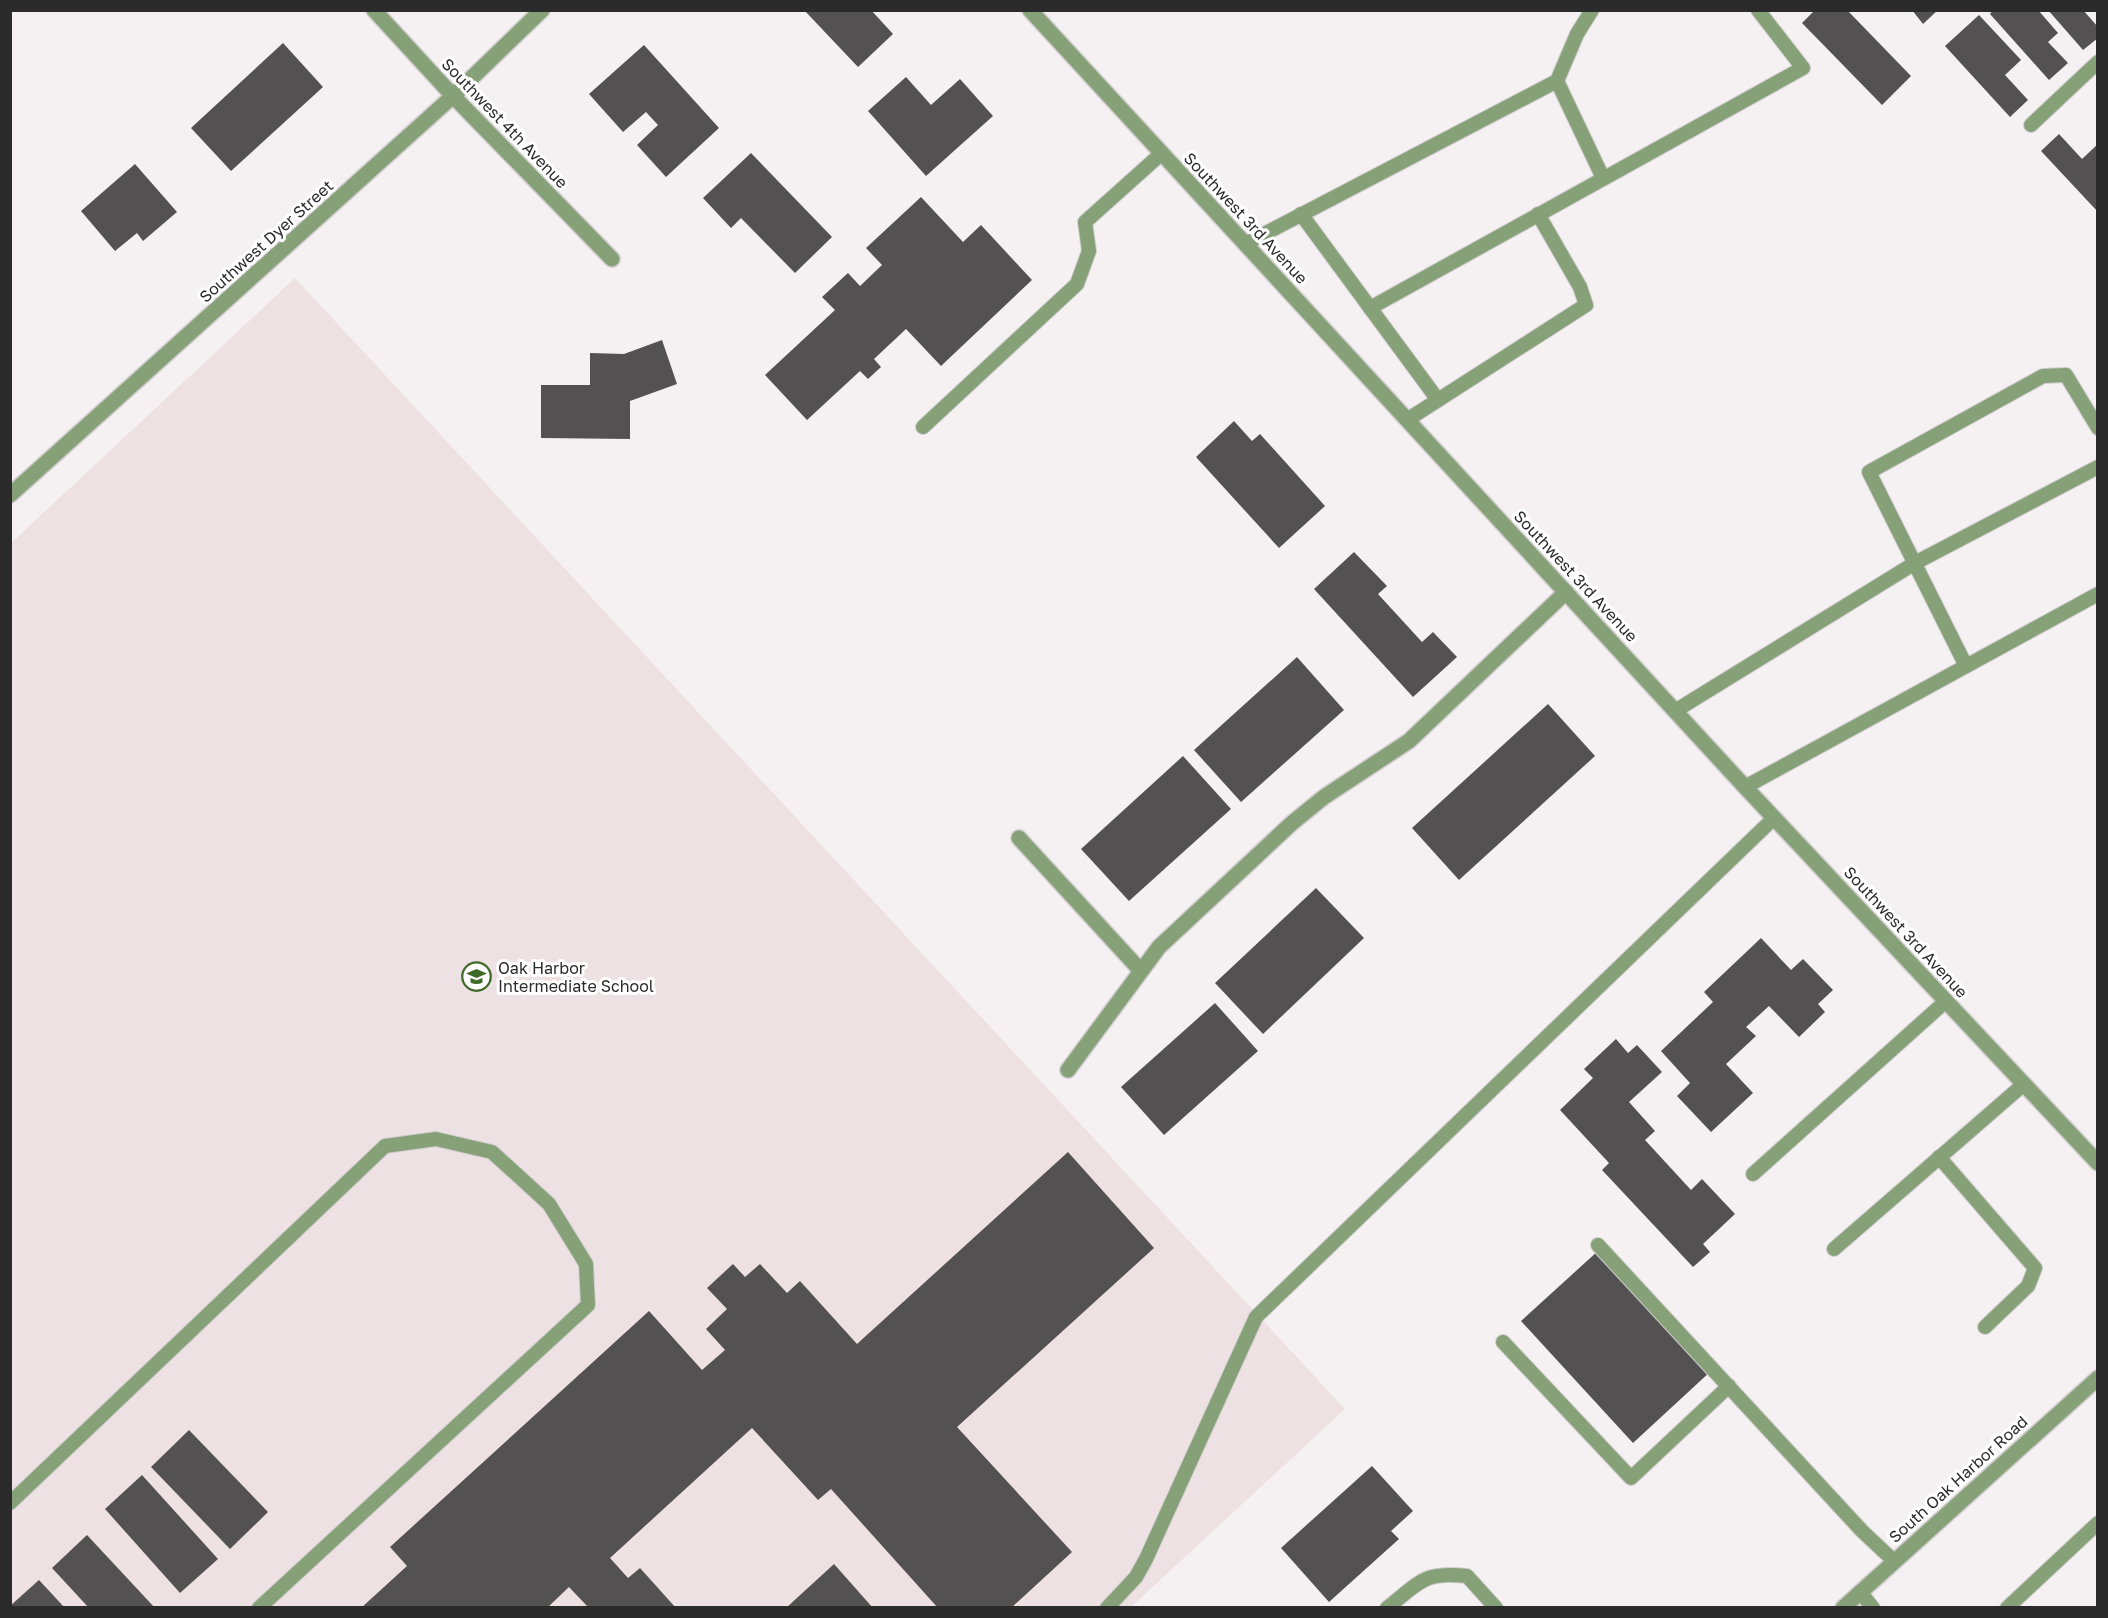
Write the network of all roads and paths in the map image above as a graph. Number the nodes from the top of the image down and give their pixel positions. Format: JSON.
{"nodes":[{"id":1,"x":374,"y":10,"type":"edge"},
{"id":2,"x":542,"y":10,"type":"edge"},
{"id":3,"x":1030,"y":10,"type":"edge"},
{"id":4,"x":1592,"y":10,"type":"edge"},
{"id":5,"x":1758,"y":10,"type":"edge"},
{"id":6,"x":2097,"y":62,"type":"edge"},
{"id":7,"x":1557,"y":81,"type":"junction"},
{"id":8,"x":453,"y":96,"type":"junction"},
{"id":9,"x":2031,"y":125,"type":"dead end"},
{"id":10,"x":1162,"y":153,"type":"junction"},
{"id":11,"x":1603,"y":178,"type":"junction"},
{"id":12,"x":1301,"y":214,"type":"junction"},
{"id":13,"x":1538,"y":214,"type":"junction"},
{"id":14,"x":1245,"y":244,"type":"junction"},
{"id":15,"x":612,"y":259,"type":"dead end"},
{"id":16,"x":1370,"y":308,"type":"junction"},
{"id":17,"x":1438,"y":400,"type":"junction"},
{"id":18,"x":1407,"y":420,"type":"junction"},
{"id":19,"x":923,"y":427,"type":"dead end"},
{"id":20,"x":2097,"y":428,"type":"edge"},
{"id":21,"x":2097,"y":467,"type":"edge"},
{"id":22,"x":10,"y":495,"type":"edge"},
{"id":23,"x":1915,"y":563,"type":"junction"},
{"id":24,"x":1566,"y":592,"type":"junction"},
{"id":25,"x":2097,"y":594,"type":"edge"},
{"id":26,"x":1966,"y":666,"type":"junction"},
{"id":27,"x":1675,"y":711,"type":"junction"},
{"id":28,"x":1745,"y":787,"type":"junction"},
{"id":29,"x":1774,"y":818,"type":"junction"},
{"id":30,"x":1019,"y":838,"type":"dead end"},
{"id":31,"x":1141,"y":971,"type":"junction"},
{"id":32,"x":1946,"y":1001,"type":"junction"},
{"id":33,"x":1068,"y":1070,"type":"dead end"},
{"id":34,"x":2024,"y":1084,"type":"junction"},
{"id":35,"x":1939,"y":1157,"type":"junction"},
{"id":36,"x":2097,"y":1163,"type":"edge"},
{"id":37,"x":1753,"y":1174,"type":"dead end"},
{"id":38,"x":1598,"y":1245,"type":"dead end"},
{"id":39,"x":1834,"y":1249,"type":"dead end"},
{"id":40,"x":1985,"y":1327,"type":"dead end"},
{"id":41,"x":1503,"y":1342,"type":"dead end"},
{"id":42,"x":2097,"y":1378,"type":"edge"},
{"id":43,"x":1729,"y":1386,"type":"junction"},
{"id":44,"x":10,"y":1503,"type":"edge"},
{"id":45,"x":2097,"y":1523,"type":"edge"},
{"id":46,"x":1894,"y":1561,"type":"junction"},
{"id":47,"x":1860,"y":1592,"type":"junction"},
{"id":48,"x":259,"y":1608,"type":"edge"},
{"id":49,"x":1107,"y":1608,"type":"edge"},
{"id":50,"x":1387,"y":1608,"type":"edge"},
{"id":51,"x":1496,"y":1608,"type":"edge"},
{"id":52,"x":1843,"y":1608,"type":"edge"},
{"id":53,"x":1873,"y":1608,"type":"edge"},
{"id":54,"x":2007,"y":1608,"type":"edge"}],
"edges":[{"from":1,"to":8,"type":"street","name":"Southwest 4th Avenue"},
{"from":2,"to":8,"type":"street","name":"Southwest Dyer Street"},
{"from":3,"to":10,"type":"street","name":"Southwest 3rd Avenue"},
{"from":4,"to":7,"type":"lane"},
{"from":5,"to":11,"type":"lane"},
{"from":6,"to":9,"type":"lane"},
{"from":7,"to":11,"type":"lane"},
{"from":7,"to":12,"type":"lane"},
{"from":8,"to":15,"type":"street","name":"Southwest 4th Avenue"},
{"from":8,"to":22,"type":"street","name":"Southwest Dyer Street"},
{"from":10,"to":14,"type":"street","name":"Southwest 3rd Avenue"},
{"from":10,"to":19,"type":"lane"},
{"from":11,"to":13,"type":"lane"},
{"from":12,"to":14,"type":"lane"},
{"from":12,"to":16,"type":"lane"},
{"from":13,"to":16,"type":"lane"},
{"from":13,"to":17,"type":"lane"},
{"from":14,"to":18,"type":"street","name":"Southwest 3rd Avenue"},
{"from":16,"to":17,"type":"lane"},
{"from":17,"to":18,"type":"lane"},
{"from":18,"to":24,"type":"street","name":"Southwest 3rd Avenue"},
{"from":20,"to":23,"type":"lane"},
{"from":21,"to":23,"type":"lane"},
{"from":23,"to":26,"type":"lane"},
{"from":23,"to":27,"type":"lane"},
{"from":24,"to":27,"type":"street","name":"Southwest 3rd Avenue"},
{"from":24,"to":31,"type":"street"},
{"from":25,"to":26,"type":"lane"},
{"from":26,"to":28,"type":"lane"},
{"from":27,"to":28,"type":"street","name":"Southwest 3rd Avenue"},
{"from":28,"to":29,"type":"street","name":"Southwest 3rd Avenue"},
{"from":29,"to":32,"type":"street","name":"Southwest 3rd Avenue"},
{"from":29,"to":49,"type":"lane"},
{"from":30,"to":31,"type":"street"},
{"from":31,"to":33,"type":"street"},
{"from":32,"to":34,"type":"street","name":"Southwest 3rd Avenue"},
{"from":32,"to":37,"type":"lane"},
{"from":34,"to":35,"type":"lane"},
{"from":34,"to":36,"type":"street","name":"Southwest 3rd Avenue"},
{"from":35,"to":39,"type":"lane"},
{"from":35,"to":40,"type":"lane"},
{"from":38,"to":43,"type":"lane"},
{"from":41,"to":43,"type":"lane"},
{"from":42,"to":46,"type":"street","name":"South Oak Harbor Road"},
{"from":43,"to":46,"type":"lane"},
{"from":44,"to":48,"type":"lane"},
{"from":45,"to":54,"type":"lane"},
{"from":46,"to":47,"type":"street","name":"South Oak Harbor Road"},
{"from":47,"to":52,"type":"street","name":"South Oak Harbor Road"},
{"from":47,"to":53,"type":"lane"},
{"from":50,"to":51,"type":"lane"}]}
